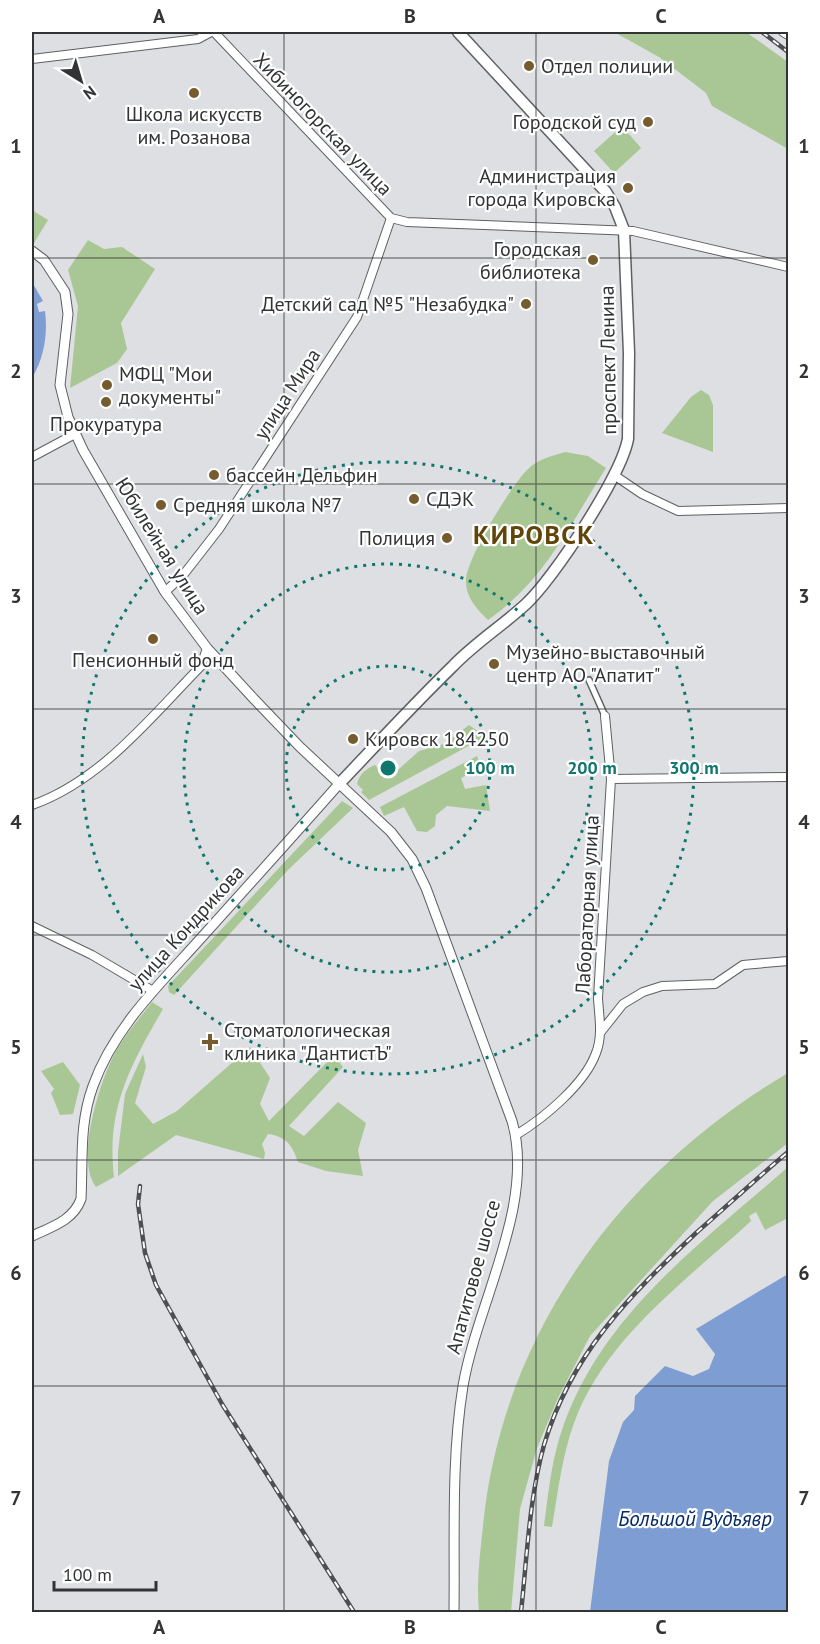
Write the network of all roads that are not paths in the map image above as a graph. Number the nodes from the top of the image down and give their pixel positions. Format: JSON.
{"nodes":[{"id":1,"x":213,"y":32,"type":"edge"},
{"id":2,"x":458,"y":32,"type":"edge"},
{"id":3,"x":783,"y":32,"type":"edge"},
{"id":4,"x":789,"y":35,"type":"edge"},
{"id":5,"x":32,"y":59,"type":"edge"},
{"id":6,"x":391,"y":218,"type":"junction"},
{"id":7,"x":624,"y":231,"type":"junction"},
{"id":8,"x":32,"y":250,"type":"edge"},
{"id":9,"x":789,"y":267,"type":"edge"},
{"id":10,"x":75,"y":435,"type":"junction"},
{"id":11,"x":32,"y":457,"type":"edge"},
{"id":12,"x":616,"y":472,"type":"junction"},
{"id":13,"x":789,"y":508,"type":"edge"},
{"id":14,"x":165,"y":592,"type":"junction"},
{"id":15,"x":207,"y":648,"type":"junction"},
{"id":16,"x":589,"y":680,"type":"dead end"},
{"id":17,"x":605,"y":716,"type":"joint"},
{"id":18,"x":789,"y":777,"type":"edge"},
{"id":19,"x":611,"y":779,"type":"junction"},
{"id":20,"x":339,"y":784,"type":"junction"},
{"id":21,"x":32,"y":805,"type":"edge"},
{"id":22,"x":32,"y":926,"type":"edge"},
{"id":23,"x":789,"y":961,"type":"edge"},
{"id":24,"x":153,"y":991,"type":"junction"},
{"id":25,"x":600,"y":1033,"type":"junction"},
{"id":26,"x":516,"y":1135,"type":"junction"},
{"id":27,"x":32,"y":1236,"type":"edge"},
{"id":28,"x":454,"y":1612,"type":"edge"}],
"edges":[{"from":1,"to":5,"type":"street"},
{"from":1,"to":6,"type":"street","name":"Хибиногорская улица"},
{"from":2,"to":7,"type":"main road","name":"проспект Ленина"},
{"from":3,"to":4,"type":"street"},
{"from":6,"to":7,"type":"street"},
{"from":6,"to":14,"type":"street","name":"улица Мира"},
{"from":7,"to":9,"type":"street"},
{"from":7,"to":12,"type":"main road","name":"проспект Ленина"},
{"from":8,"to":10,"type":"street","name":"Юбилейная улица"},
{"from":10,"to":11,"type":"street"},
{"from":10,"to":14,"type":"street","name":"Юбилейная улица"},
{"from":12,"to":13,"type":"street"},
{"from":12,"to":20,"type":"main road","name":"проспект Ленина"},
{"from":14,"to":15,"type":"street","name":"Юбилейная улица"},
{"from":15,"to":20,"type":"street","name":"Юбилейная улица"},
{"from":15,"to":21,"type":"street"},
{"from":16,"to":17,"type":"street"},
{"from":17,"to":19,"type":"street","name":"Лабораторная улица"},
{"from":18,"to":19,"type":"street"},
{"from":19,"to":25,"type":"street","name":"Лабораторная улица"},
{"from":20,"to":24,"type":"street","name":"улица Кондрикова"},
{"from":20,"to":26,"type":"street","name":"Апатитовое шоссе"},
{"from":22,"to":24,"type":"street"},
{"from":23,"to":25,"type":"street","name":"Лабораторная улица"},
{"from":24,"to":27,"type":"street","name":"улица Кондрикова"},
{"from":25,"to":26,"type":"street","name":"Лабораторная улица"},
{"from":26,"to":28,"type":"street","name":"Апатитовое шоссе"}]}
